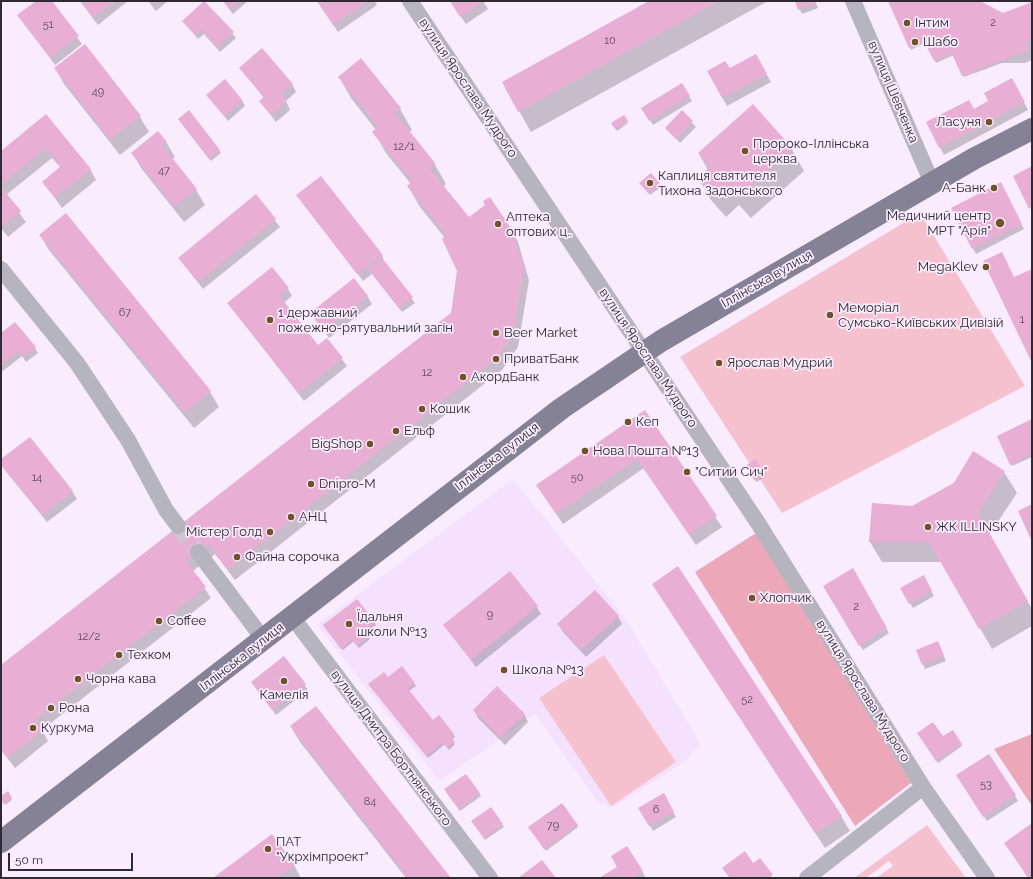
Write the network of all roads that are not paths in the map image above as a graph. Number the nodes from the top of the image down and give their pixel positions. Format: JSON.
{"nodes":[{"id":1,"x":410,"y":1,"type":"edge"},
{"id":2,"x":854,"y":1,"type":"edge"},
{"id":3,"x":1032,"y":130,"type":"edge"},
{"id":4,"x":932,"y":183,"type":"junction"},
{"id":5,"x":1,"y":269,"type":"edge"},
{"id":6,"x":644,"y":352,"type":"junction"},
{"id":7,"x":178,"y":526,"type":"tunnel mouth"},
{"id":8,"x":198,"y":552,"type":"tunnel mouth"},
{"id":9,"x":293,"y":618,"type":"junction"},
{"id":10,"x":264,"y":640,"type":"junction"},
{"id":11,"x":923,"y":787,"type":"junction"},
{"id":12,"x":1,"y":842,"type":"edge"},
{"id":13,"x":490,"y":878,"type":"edge"},
{"id":14,"x":807,"y":878,"type":"edge"},
{"id":15,"x":987,"y":878,"type":"edge"}],
"edges":[{"from":1,"to":6,"type":"street","name":"вулиця Ярослава Мудрого"},
{"from":2,"to":4,"type":"street","name":"вулиця Шевченка"},
{"from":3,"to":4,"type":"main road","name":"Іллінська вулиця"},
{"from":4,"to":6,"type":"main road","name":"Іллінська вулиця"},
{"from":5,"to":7,"type":"street"},
{"from":6,"to":9,"type":"main road","name":"Іллінська вулиця"},
{"from":6,"to":11,"type":"street","name":"вулиця Ярослава Мудрого"},
{"from":8,"to":10,"type":"street"},
{"from":9,"to":10,"type":"main road","name":"Іллінська вулиця"},
{"from":9,"to":13,"type":"street","name":"вулиця Дмитра Бортнянського"},
{"from":10,"to":12,"type":"main road","name":"Іллінська вулиця"},
{"from":11,"to":14,"type":"street"},
{"from":11,"to":15,"type":"street","name":"вулиця Ярослава Мудрого"}]}
